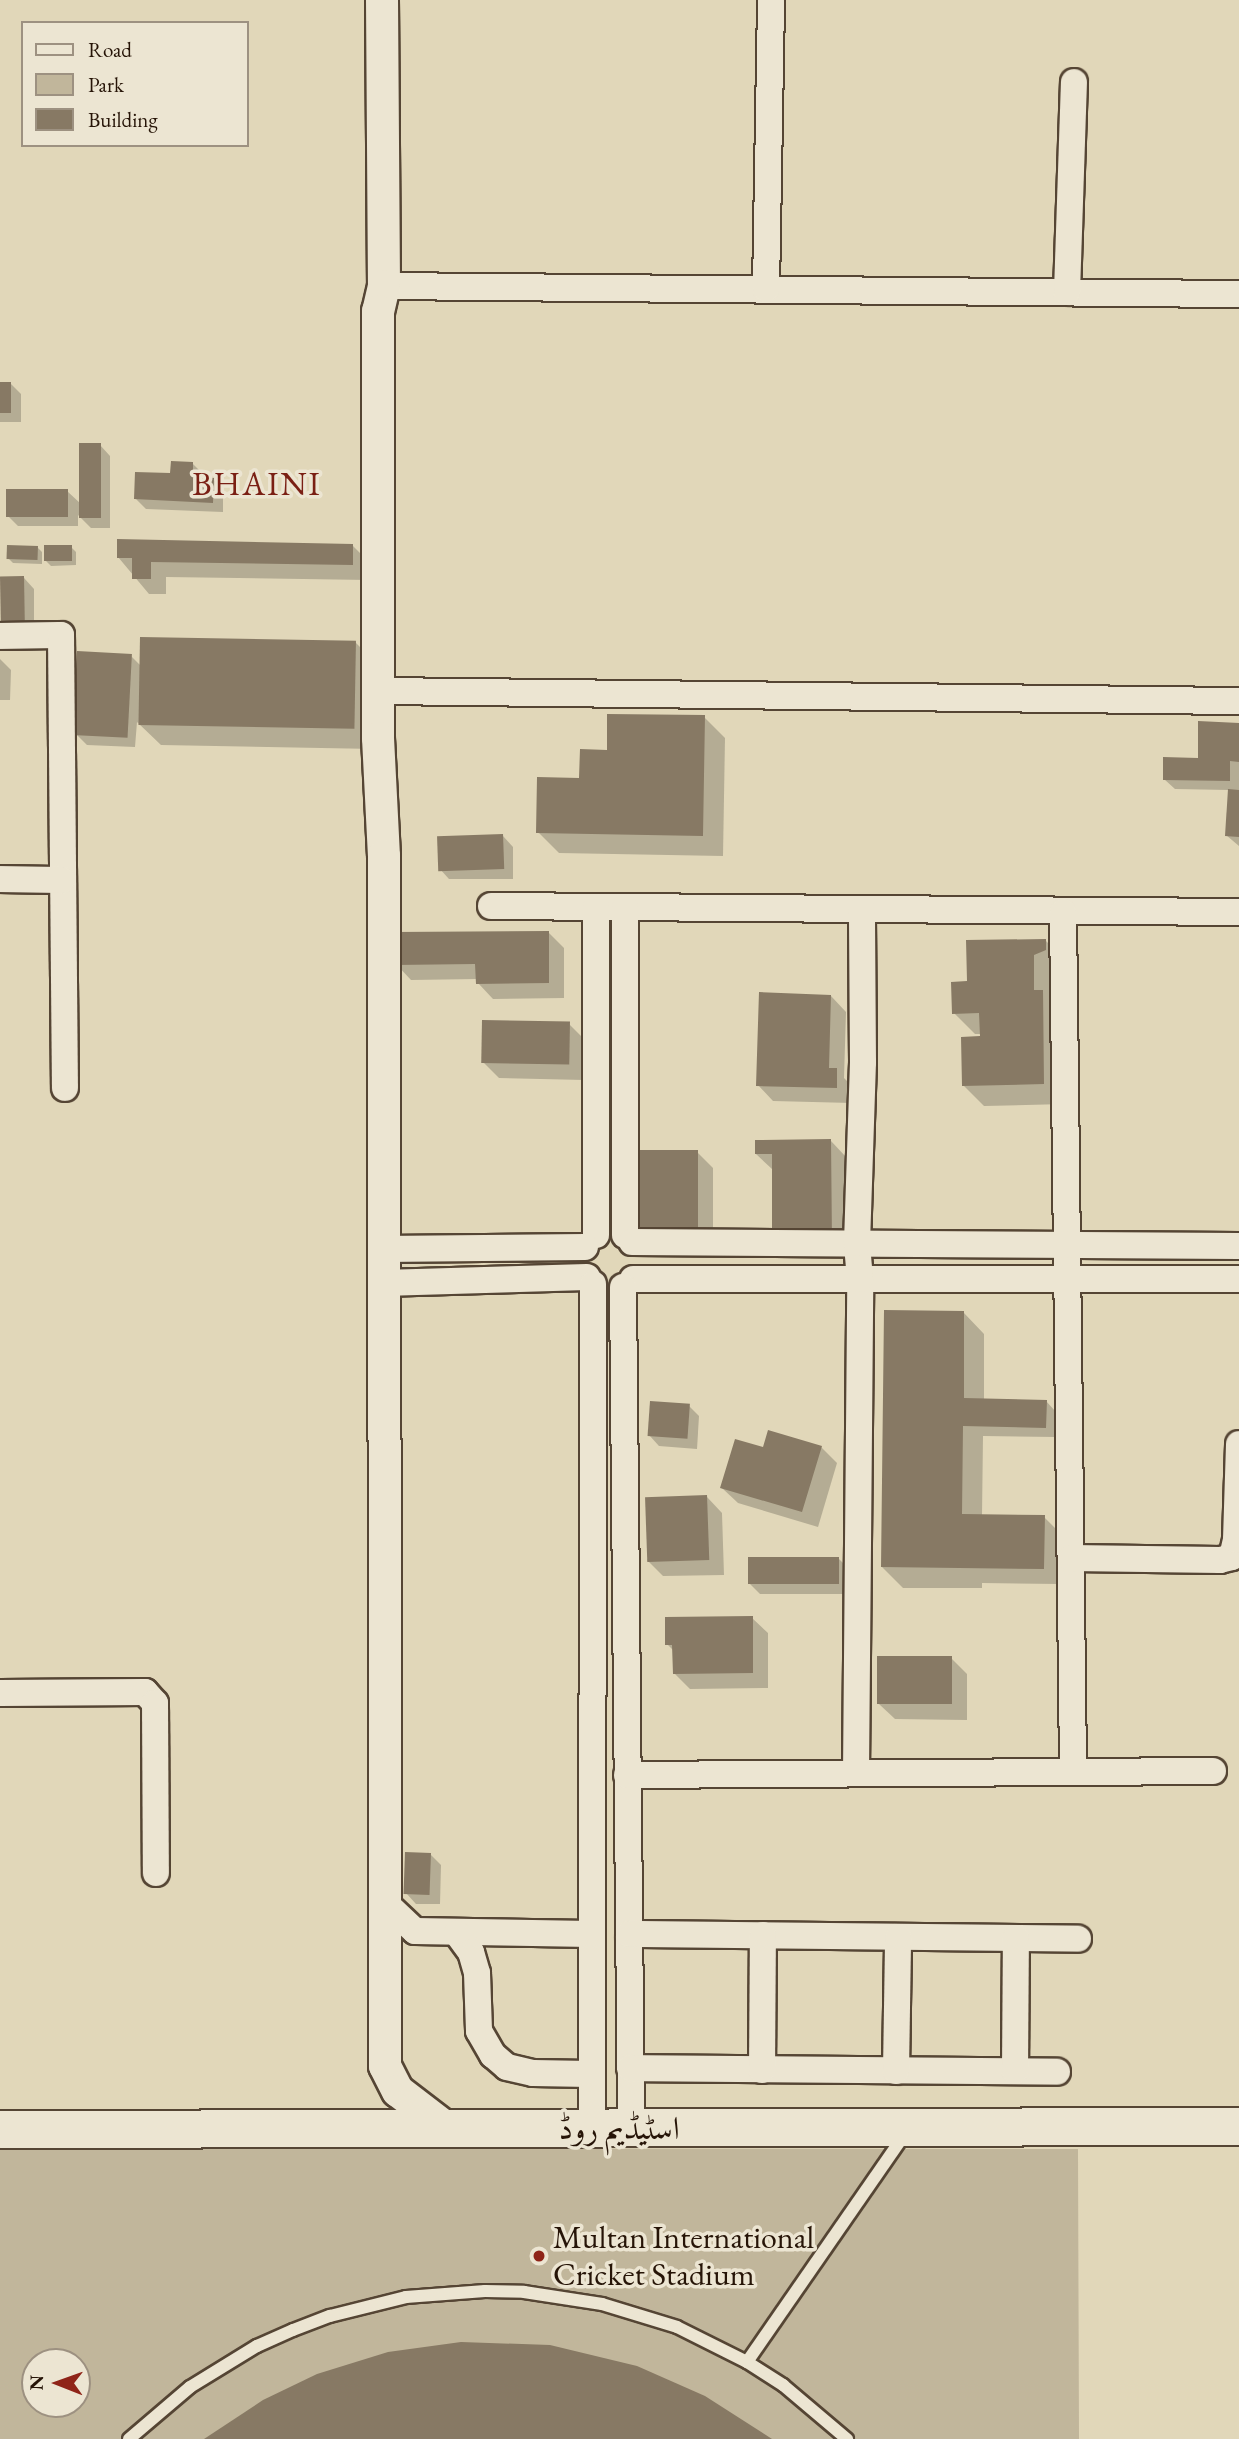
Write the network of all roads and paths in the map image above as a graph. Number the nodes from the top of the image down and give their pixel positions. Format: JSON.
{"nodes":[{"id":1,"x":382,"y":0,"type":"edge"},
{"id":2,"x":771,"y":0,"type":"edge"},
{"id":3,"x":1074,"y":82,"type":"dead end"},
{"id":4,"x":384,"y":286,"type":"junction"},
{"id":5,"x":766,"y":289,"type":"junction"},
{"id":6,"x":1067,"y":292,"type":"junction"},
{"id":7,"x":1239,"y":294,"type":"edge"},
{"id":8,"x":0,"y":636,"type":"edge"},
{"id":9,"x":380,"y":691,"type":"junction"},
{"id":10,"x":1239,"y":701,"type":"edge"},
{"id":11,"x":0,"y":879,"type":"edge"},
{"id":12,"x":62,"y":880,"type":"junction"},
{"id":13,"x":491,"y":906,"type":"dead end"},
{"id":14,"x":596,"y":907,"type":"junction"},
{"id":15,"x":625,"y":908,"type":"junction"},
{"id":16,"x":862,"y":910,"type":"junction"},
{"id":17,"x":1063,"y":912,"type":"junction"},
{"id":18,"x":1239,"y":912,"type":"edge"},
{"id":19,"x":65,"y":1088,"type":"dead end"},
{"id":20,"x":629,"y":1238,"type":"junction"},
{"id":21,"x":591,"y":1241,"type":"junction"},
{"id":22,"x":857,"y":1243,"type":"junction"},
{"id":23,"x":1065,"y":1245,"type":"junction"},
{"id":24,"x":1239,"y":1246,"type":"edge"},
{"id":25,"x":383,"y":1248,"type":"junction"},
{"id":26,"x":859,"y":1279,"type":"junction"},
{"id":27,"x":1068,"y":1279,"type":"junction"},
{"id":28,"x":1239,"y":1279,"type":"edge"},
{"id":29,"x":590,"y":1281,"type":"junction"},
{"id":30,"x":383,"y":1283,"type":"junction"},
{"id":31,"x":628,"y":1283,"type":"junction"},
{"id":32,"x":1239,"y":1444,"type":"edge"},
{"id":33,"x":1071,"y":1558,"type":"junction"},
{"id":34,"x":0,"y":1693,"type":"edge"},
{"id":35,"x":1213,"y":1771,"type":"dead end"},
{"id":36,"x":1073,"y":1772,"type":"junction"},
{"id":37,"x":856,"y":1773,"type":"junction"},
{"id":38,"x":628,"y":1775,"type":"junction"},
{"id":39,"x":156,"y":1873,"type":"dead end"},
{"id":40,"x":383,"y":1901,"type":"junction"},
{"id":41,"x":457,"y":1933,"type":"junction"},
{"id":42,"x":591,"y":1934,"type":"junction"},
{"id":43,"x":629,"y":1934,"type":"junction"},
{"id":44,"x":763,"y":1935,"type":"junction"},
{"id":45,"x":898,"y":1937,"type":"junction"},
{"id":46,"x":1017,"y":1938,"type":"junction"},
{"id":47,"x":1078,"y":1939,"type":"dead end"},
{"id":48,"x":630,"y":2068,"type":"junction"},
{"id":49,"x":762,"y":2070,"type":"junction"},
{"id":50,"x":896,"y":2071,"type":"junction"},
{"id":51,"x":1015,"y":2071,"type":"junction"},
{"id":52,"x":1057,"y":2072,"type":"dead end"},
{"id":53,"x":590,"y":2074,"type":"junction"},
{"id":54,"x":1239,"y":2126,"type":"edge"},
{"id":55,"x":592,"y":2128,"type":"junction"},
{"id":56,"x":631,"y":2128,"type":"junction"},
{"id":57,"x":0,"y":2129,"type":"edge"},
{"id":58,"x":908,"y":2129,"type":"junction"},
{"id":59,"x":449,"y":2130,"type":"junction"},
{"id":60,"x":747,"y":2362,"type":"junction"},
{"id":61,"x":129,"y":2439,"type":"edge"},
{"id":62,"x":847,"y":2439,"type":"edge"}],
"edges":[{"from":1,"to":4,"type":"street"},
{"from":2,"to":5,"type":"street"},
{"from":3,"to":6,"type":"street"},
{"from":4,"to":5,"type":"street"},
{"from":4,"to":9,"type":"street"},
{"from":5,"to":6,"type":"street"},
{"from":6,"to":7,"type":"street"},
{"from":8,"to":12,"type":"street"},
{"from":9,"to":10,"type":"street"},
{"from":9,"to":25,"type":"street"},
{"from":11,"to":12,"type":"street"},
{"from":12,"to":19,"type":"street"},
{"from":13,"to":14,"type":"street"},
{"from":14,"to":15,"type":"street"},
{"from":14,"to":21,"type":"street"},
{"from":15,"to":16,"type":"street"},
{"from":15,"to":20,"type":"street"},
{"from":16,"to":17,"type":"street"},
{"from":16,"to":22,"type":"street"},
{"from":17,"to":18,"type":"street"},
{"from":17,"to":23,"type":"street"},
{"from":20,"to":21,"type":"street"},
{"from":20,"to":22,"type":"street"},
{"from":20,"to":31,"type":"street"},
{"from":21,"to":25,"type":"street"},
{"from":21,"to":29,"type":"street"},
{"from":22,"to":23,"type":"street"},
{"from":22,"to":26,"type":"street"},
{"from":23,"to":24,"type":"street"},
{"from":23,"to":27,"type":"street"},
{"from":25,"to":30,"type":"street"},
{"from":26,"to":27,"type":"street"},
{"from":26,"to":31,"type":"street"},
{"from":26,"to":37,"type":"street"},
{"from":27,"to":28,"type":"street"},
{"from":27,"to":33,"type":"street"},
{"from":29,"to":30,"type":"street"},
{"from":29,"to":31,"type":"street"},
{"from":29,"to":42,"type":"street"},
{"from":30,"to":40,"type":"street"},
{"from":31,"to":38,"type":"street"},
{"from":32,"to":33,"type":"street"},
{"from":33,"to":36,"type":"street"},
{"from":34,"to":39,"type":"street"},
{"from":35,"to":36,"type":"street"},
{"from":36,"to":37,"type":"street"},
{"from":37,"to":38,"type":"street"},
{"from":38,"to":43,"type":"street"},
{"from":40,"to":41,"type":"street"},
{"from":40,"to":59,"type":"street"},
{"from":41,"to":42,"type":"street"},
{"from":41,"to":53,"type":"street"},
{"from":42,"to":53,"type":"street"},
{"from":43,"to":44,"type":"street"},
{"from":43,"to":48,"type":"street"},
{"from":44,"to":45,"type":"street"},
{"from":44,"to":49,"type":"street"},
{"from":45,"to":46,"type":"street"},
{"from":45,"to":50,"type":"street"},
{"from":46,"to":47,"type":"street"},
{"from":46,"to":51,"type":"street"},
{"from":48,"to":49,"type":"street"},
{"from":48,"to":56,"type":"street"},
{"from":49,"to":50,"type":"street"},
{"from":50,"to":51,"type":"street"},
{"from":51,"to":52,"type":"street"},
{"from":53,"to":55,"type":"street"},
{"from":54,"to":58,"type":"main road","name":"اسٹیڈیم روڈ"},
{"from":55,"to":56,"type":"main road","name":"اسٹیڈیم روڈ"},
{"from":55,"to":59,"type":"main road","name":"اسٹیڈیم روڈ"},
{"from":56,"to":58,"type":"main road","name":"اسٹیڈیم روڈ"},
{"from":57,"to":59,"type":"main road","name":"اسٹیڈیم روڈ"},
{"from":58,"to":60,"type":"lane"},
{"from":60,"to":61,"type":"lane"},
{"from":60,"to":62,"type":"lane"}]}
